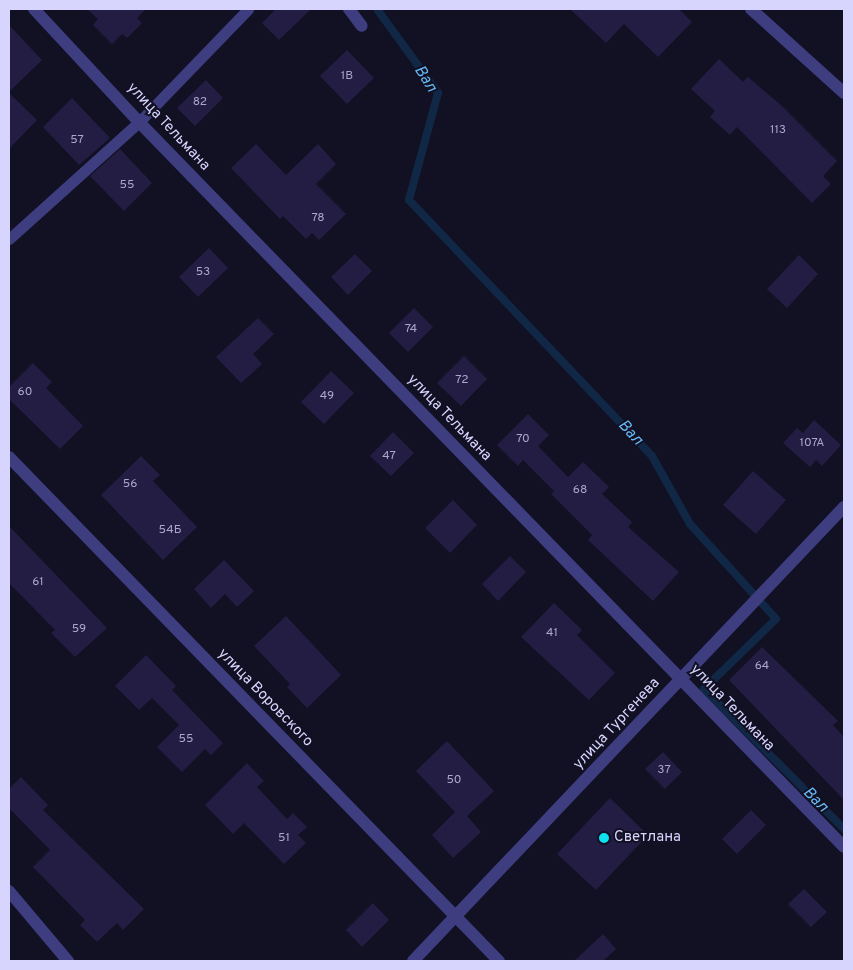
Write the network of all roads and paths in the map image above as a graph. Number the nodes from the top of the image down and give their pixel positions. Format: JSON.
{"nodes":[{"id":1,"x":34,"y":9,"type":"edge"},
{"id":2,"x":248,"y":9,"type":"edge"},
{"id":3,"x":349,"y":9,"type":"edge"},
{"id":4,"x":751,"y":9,"type":"edge"},
{"id":5,"x":362,"y":26,"type":"dead end"},
{"id":6,"x":844,"y":93,"type":"edge"},
{"id":7,"x":139,"y":122,"type":"junction"},
{"id":8,"x":9,"y":240,"type":"edge"},
{"id":9,"x":9,"y":457,"type":"edge"},
{"id":10,"x":844,"y":507,"type":"edge"},
{"id":11,"x":682,"y":679,"type":"junction"},
{"id":12,"x":844,"y":847,"type":"edge"},
{"id":13,"x":9,"y":891,"type":"edge"},
{"id":14,"x":456,"y":918,"type":"junction"},
{"id":15,"x":68,"y":961,"type":"edge"},
{"id":16,"x":414,"y":961,"type":"edge"},
{"id":17,"x":499,"y":961,"type":"edge"}],
"edges":[{"from":1,"to":7,"type":"street","name":"улица Тельмана"},
{"from":2,"to":7,"type":"lane"},
{"from":3,"to":5,"type":"street"},
{"from":4,"to":6,"type":"street"},
{"from":7,"to":8,"type":"lane"},
{"from":7,"to":11,"type":"street","name":"улица Тельмана"},
{"from":9,"to":14,"type":"street","name":"улица Воровского"},
{"from":10,"to":11,"type":"street","name":"улица Тургенева"},
{"from":11,"to":12,"type":"street","name":"улица Тельмана"},
{"from":11,"to":14,"type":"street","name":"улица Тургенева"},
{"from":13,"to":15,"type":"street"},
{"from":14,"to":16,"type":"street","name":"улица Тургенева"},
{"from":14,"to":17,"type":"street","name":"улица Воровского"}]}
